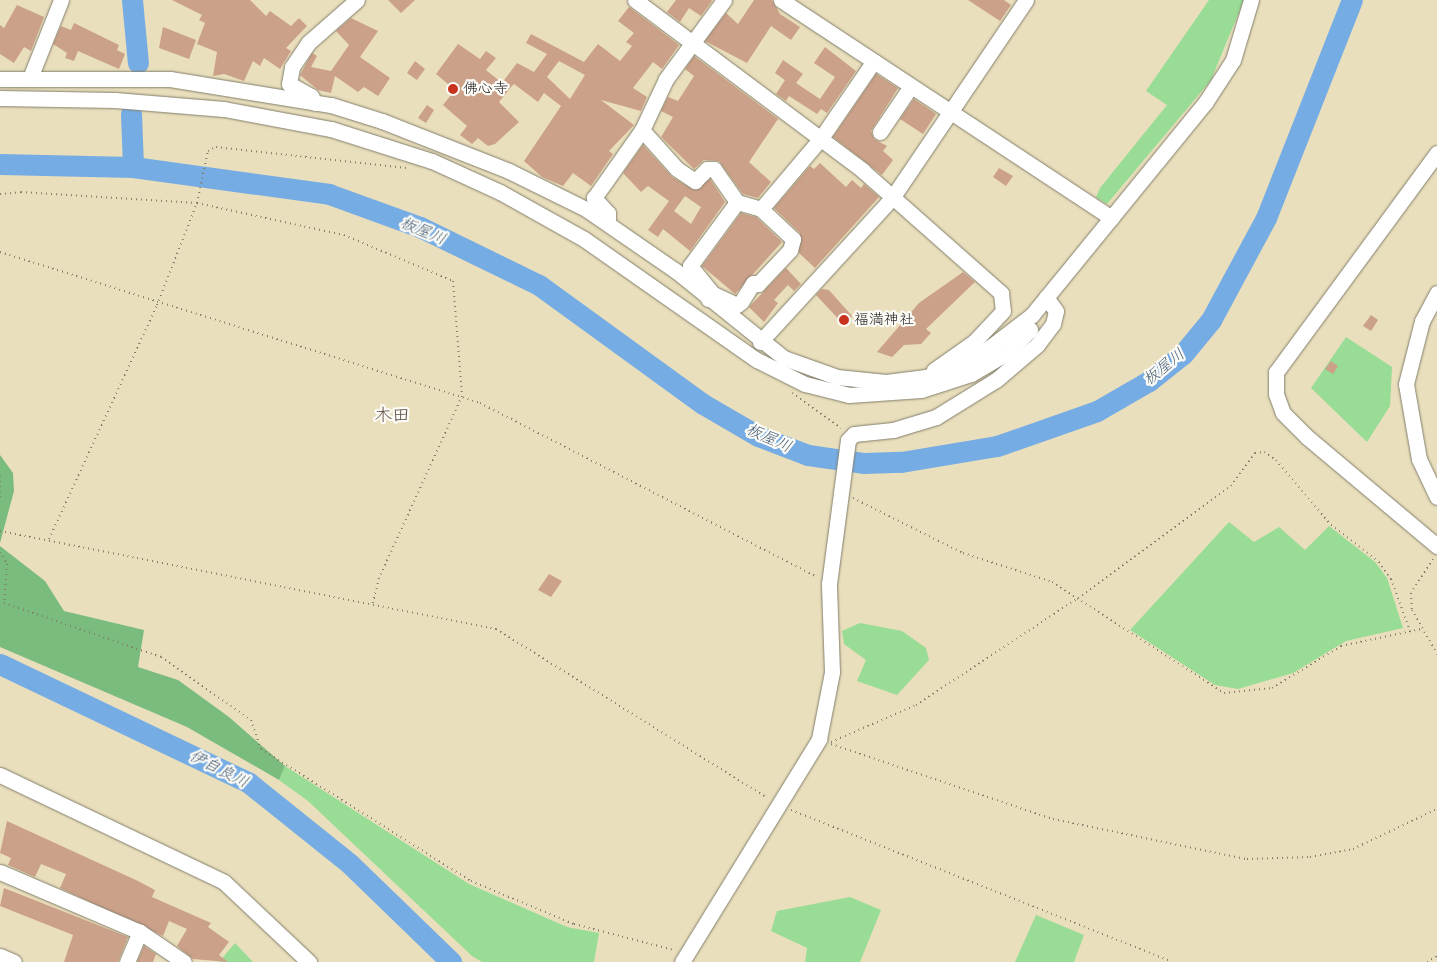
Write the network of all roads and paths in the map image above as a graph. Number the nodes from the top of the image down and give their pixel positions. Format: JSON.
{"nodes":[{"id":1,"x":62,"y":0,"type":"edge"},
{"id":2,"x":357,"y":0,"type":"edge"},
{"id":3,"x":634,"y":0,"type":"edge"},
{"id":4,"x":724,"y":0,"type":"edge"},
{"id":5,"x":781,"y":0,"type":"edge"},
{"id":6,"x":1026,"y":0,"type":"edge"},
{"id":7,"x":1251,"y":0,"type":"edge"},
{"id":8,"x":692,"y":45,"type":"junction"},
{"id":9,"x":874,"y":61,"type":"junction"},
{"id":10,"x":30,"y":78,"type":"junction"},
{"id":11,"x":0,"y":80,"type":"edge"},
{"id":12,"x":911,"y":86,"type":"junction"},
{"id":13,"x":0,"y":98,"type":"edge"},
{"id":14,"x":314,"y":103,"type":"junction"},
{"id":15,"x":951,"y":112,"type":"junction"},
{"id":16,"x":642,"y":130,"type":"junction"},
{"id":17,"x":880,"y":132,"type":"dead end"},
{"id":18,"x":821,"y":138,"type":"junction"},
{"id":19,"x":1437,"y":153,"type":"edge"},
{"id":20,"x":415,"y":170,"type":"dead end"},
{"id":21,"x":0,"y":194,"type":"edge"},
{"id":22,"x":892,"y":198,"type":"junction"},
{"id":23,"x":737,"y":202,"type":"junction"},
{"id":24,"x":197,"y":203,"type":"junction"},
{"id":25,"x":761,"y":209,"type":"junction"},
{"id":26,"x":1112,"y":218,"type":"junction"},
{"id":27,"x":608,"y":223,"type":"junction"},
{"id":28,"x":0,"y":252,"type":"edge"},
{"id":29,"x":1437,"y":293,"type":"edge"},
{"id":30,"x":711,"y":297,"type":"junction"},
{"id":31,"x":1050,"y":301,"type":"junction"},
{"id":32,"x":157,"y":305,"type":"junction"},
{"id":33,"x":760,"y":342,"type":"junction"},
{"id":34,"x":926,"y":377,"type":"junction"},
{"id":35,"x":789,"y":390,"type":"dead end"},
{"id":36,"x":462,"y":396,"type":"junction"},
{"id":37,"x":854,"y":434,"type":"junction"},
{"id":38,"x":0,"y":476,"type":"edge"},
{"id":39,"x":839,"y":484,"type":"junction"},
{"id":40,"x":1437,"y":497,"type":"edge"},
{"id":41,"x":0,"y":501,"type":"edge"},
{"id":42,"x":0,"y":531,"type":"edge"},
{"id":43,"x":50,"y":539,"type":"junction"},
{"id":44,"x":1437,"y":546,"type":"edge"},
{"id":45,"x":0,"y":552,"type":"edge"},
{"id":46,"x":1437,"y":553,"type":"edge"},
{"id":47,"x":829,"y":584,"type":"junction"},
{"id":48,"x":1078,"y":598,"type":"junction"},
{"id":49,"x":372,"y":606,"type":"junction"},
{"id":50,"x":1421,"y":629,"type":"junction"},
{"id":51,"x":1410,"y":631,"type":"junction"},
{"id":52,"x":1437,"y":654,"type":"edge"},
{"id":53,"x":0,"y":775,"type":"edge"},
{"id":54,"x":780,"y":806,"type":"junction"},
{"id":55,"x":1437,"y":809,"type":"edge"},
{"id":56,"x":0,"y":872,"type":"edge"},
{"id":57,"x":140,"y":932,"type":"junction"},
{"id":58,"x":0,"y":956,"type":"edge"},
{"id":59,"x":1437,"y":956,"type":"edge"},
{"id":60,"x":684,"y":958,"type":"edge"},
{"id":61,"x":14,"y":962,"type":"edge"},
{"id":62,"x":128,"y":962,"type":"edge"},
{"id":63,"x":184,"y":962,"type":"edge"},
{"id":64,"x":309,"y":962,"type":"edge"},
{"id":65,"x":1172,"y":962,"type":"edge"},
{"id":66,"x":1427,"y":962,"type":"edge"}],
"edges":[{"from":1,"to":10,"type":"street"},
{"from":2,"to":14,"type":"street"},
{"from":3,"to":8,"type":"street"},
{"from":4,"to":8,"type":"street"},
{"from":5,"to":9,"type":"street"},
{"from":6,"to":15,"type":"street"},
{"from":7,"to":26,"type":"street"},
{"from":8,"to":16,"type":"street"},
{"from":8,"to":18,"type":"street"},
{"from":9,"to":12,"type":"street"},
{"from":9,"to":18,"type":"street"},
{"from":10,"to":11,"type":"street"},
{"from":10,"to":14,"type":"street"},
{"from":12,"to":15,"type":"street"},
{"from":12,"to":17,"type":"street"},
{"from":13,"to":31,"type":"street"},
{"from":14,"to":27,"type":"street"},
{"from":15,"to":22,"type":"street"},
{"from":15,"to":26,"type":"street"},
{"from":16,"to":23,"type":"street"},
{"from":16,"to":27,"type":"street"},
{"from":18,"to":22,"type":"street"},
{"from":18,"to":25,"type":"street"},
{"from":19,"to":44,"type":"street"},
{"from":20,"to":24,"type":"path"},
{"from":21,"to":24,"type":"path"},
{"from":22,"to":33,"type":"street"},
{"from":22,"to":34,"type":"street"},
{"from":23,"to":25,"type":"street"},
{"from":23,"to":30,"type":"street"},
{"from":24,"to":32,"type":"path"},
{"from":24,"to":36,"type":"path"},
{"from":25,"to":30,"type":"street"},
{"from":26,"to":31,"type":"street"},
{"from":27,"to":30,"type":"street"},
{"from":28,"to":32,"type":"path"},
{"from":29,"to":40,"type":"street"},
{"from":30,"to":33,"type":"street"},
{"from":31,"to":34,"type":"street"},
{"from":31,"to":37,"type":"street"},
{"from":32,"to":36,"type":"path"},
{"from":32,"to":43,"type":"path"},
{"from":33,"to":34,"type":"street"},
{"from":35,"to":37,"type":"path"},
{"from":36,"to":47,"type":"path"},
{"from":36,"to":49,"type":"path"},
{"from":37,"to":39,"type":"street"},
{"from":38,"to":41,"type":"path"},
{"from":39,"to":47,"type":"street"},
{"from":39,"to":48,"type":"path"},
{"from":42,"to":43,"type":"path"},
{"from":43,"to":49,"type":"path"},
{"from":45,"to":60,"type":"path"},
{"from":46,"to":50,"type":"path"},
{"from":47,"to":54,"type":"street"},
{"from":48,"to":51,"type":"path"},
{"from":48,"to":51,"type":"path"},
{"from":48,"to":55,"type":"path"},
{"from":49,"to":54,"type":"path"},
{"from":50,"to":51,"type":"path"},
{"from":50,"to":52,"type":"path"},
{"from":53,"to":64,"type":"street"},
{"from":54,"to":60,"type":"street"},
{"from":54,"to":65,"type":"path"},
{"from":56,"to":57,"type":"street"},
{"from":57,"to":62,"type":"street"},
{"from":57,"to":63,"type":"street"},
{"from":58,"to":61,"type":"street"},
{"from":59,"to":66,"type":"path"}]}
